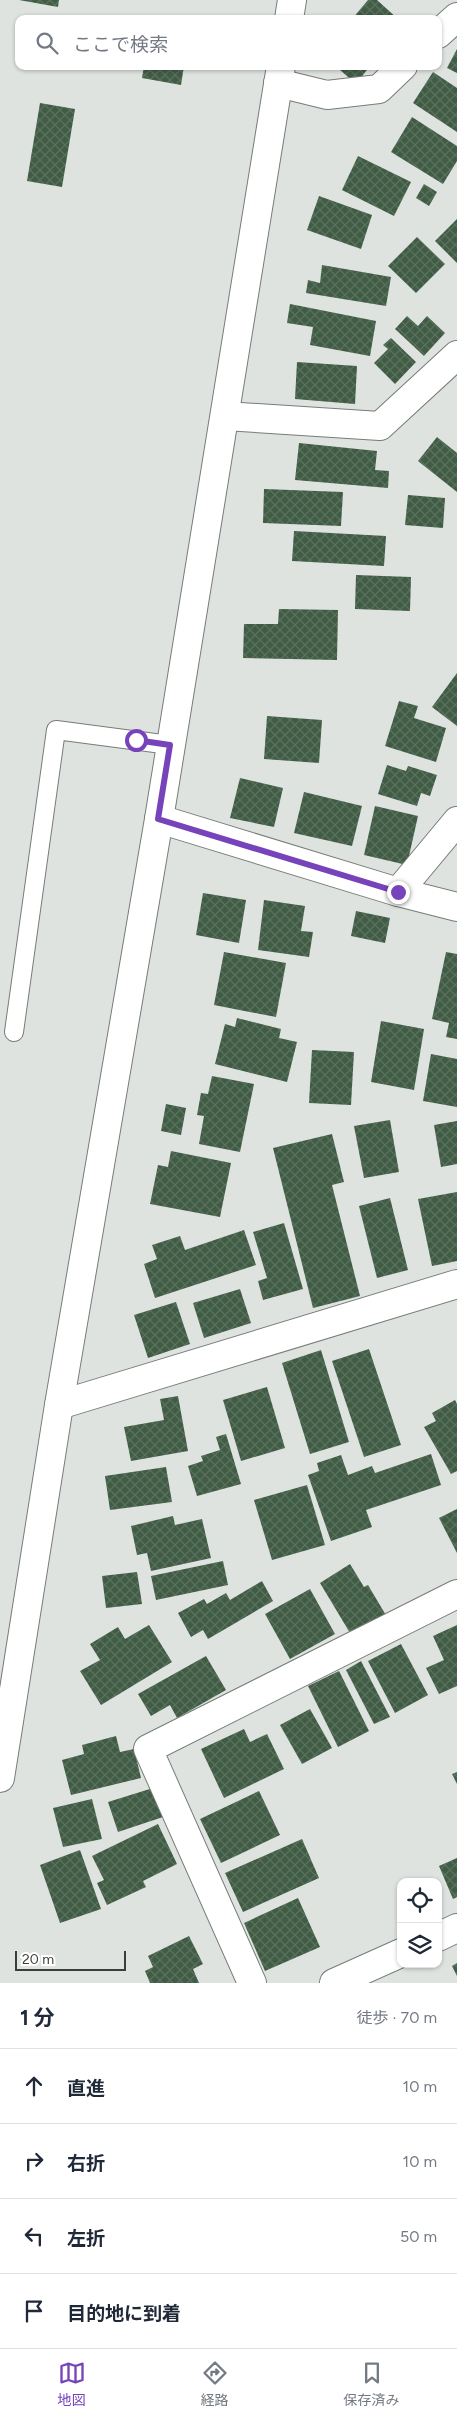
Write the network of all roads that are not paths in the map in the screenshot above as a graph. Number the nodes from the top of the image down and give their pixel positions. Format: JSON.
{"nodes":[{"id":1,"x":292,"y":0,"type":"edge"},
{"id":2,"x":290,"y":15,"type":"edge"},
{"id":3,"x":457,"y":17,"type":"edge"},
{"id":4,"x":442,"y":30,"type":"edge"},
{"id":5,"x":399,"y":70,"type":"edge"},
{"id":6,"x":280,"y":74,"type":"edge"},
{"id":7,"x":457,"y":354,"type":"edge"},
{"id":8,"x":225,"y":416,"type":"junction"},
{"id":9,"x":170,"y":745,"type":"junction"},
{"id":10,"x":158,"y":819,"type":"junction"},
{"id":11,"x":457,"y":820,"type":"edge"},
{"id":12,"x":398,"y":892,"type":"junction"},
{"id":13,"x":457,"y":906,"type":"edge"},
{"id":14,"x":14,"y":1032,"type":"dead end"},
{"id":15,"x":457,"y":1284,"type":"edge"},
{"id":16,"x":59,"y":1405,"type":"junction"},
{"id":17,"x":457,"y":1594,"type":"edge"},
{"id":18,"x":0,"y":1778,"type":"edge"},
{"id":19,"x":457,"y":1928,"type":"edge"},
{"id":20,"x":442,"y":1934,"type":"edge"},
{"id":21,"x":397,"y":1955,"type":"edge"},
{"id":22,"x":252,"y":1983,"type":"edge"},
{"id":23,"x":334,"y":1983,"type":"edge"}],
"edges":[{"from":1,"to":2,"type":"street"},
{"from":3,"to":4,"type":"street"},
{"from":5,"to":6,"type":"street"},
{"from":6,"to":8,"type":"street"},
{"from":7,"to":8,"type":"street"},
{"from":8,"to":9,"type":"street"},
{"from":9,"to":10,"type":"street"},
{"from":9,"to":14,"type":"lane"},
{"from":10,"to":12,"type":"street"},
{"from":10,"to":16,"type":"street"},
{"from":11,"to":12,"type":"street"},
{"from":12,"to":13,"type":"street"},
{"from":15,"to":16,"type":"street"},
{"from":16,"to":18,"type":"street"},
{"from":17,"to":22,"type":"street"},
{"from":19,"to":20,"type":"street"},
{"from":21,"to":23,"type":"street"}]}
